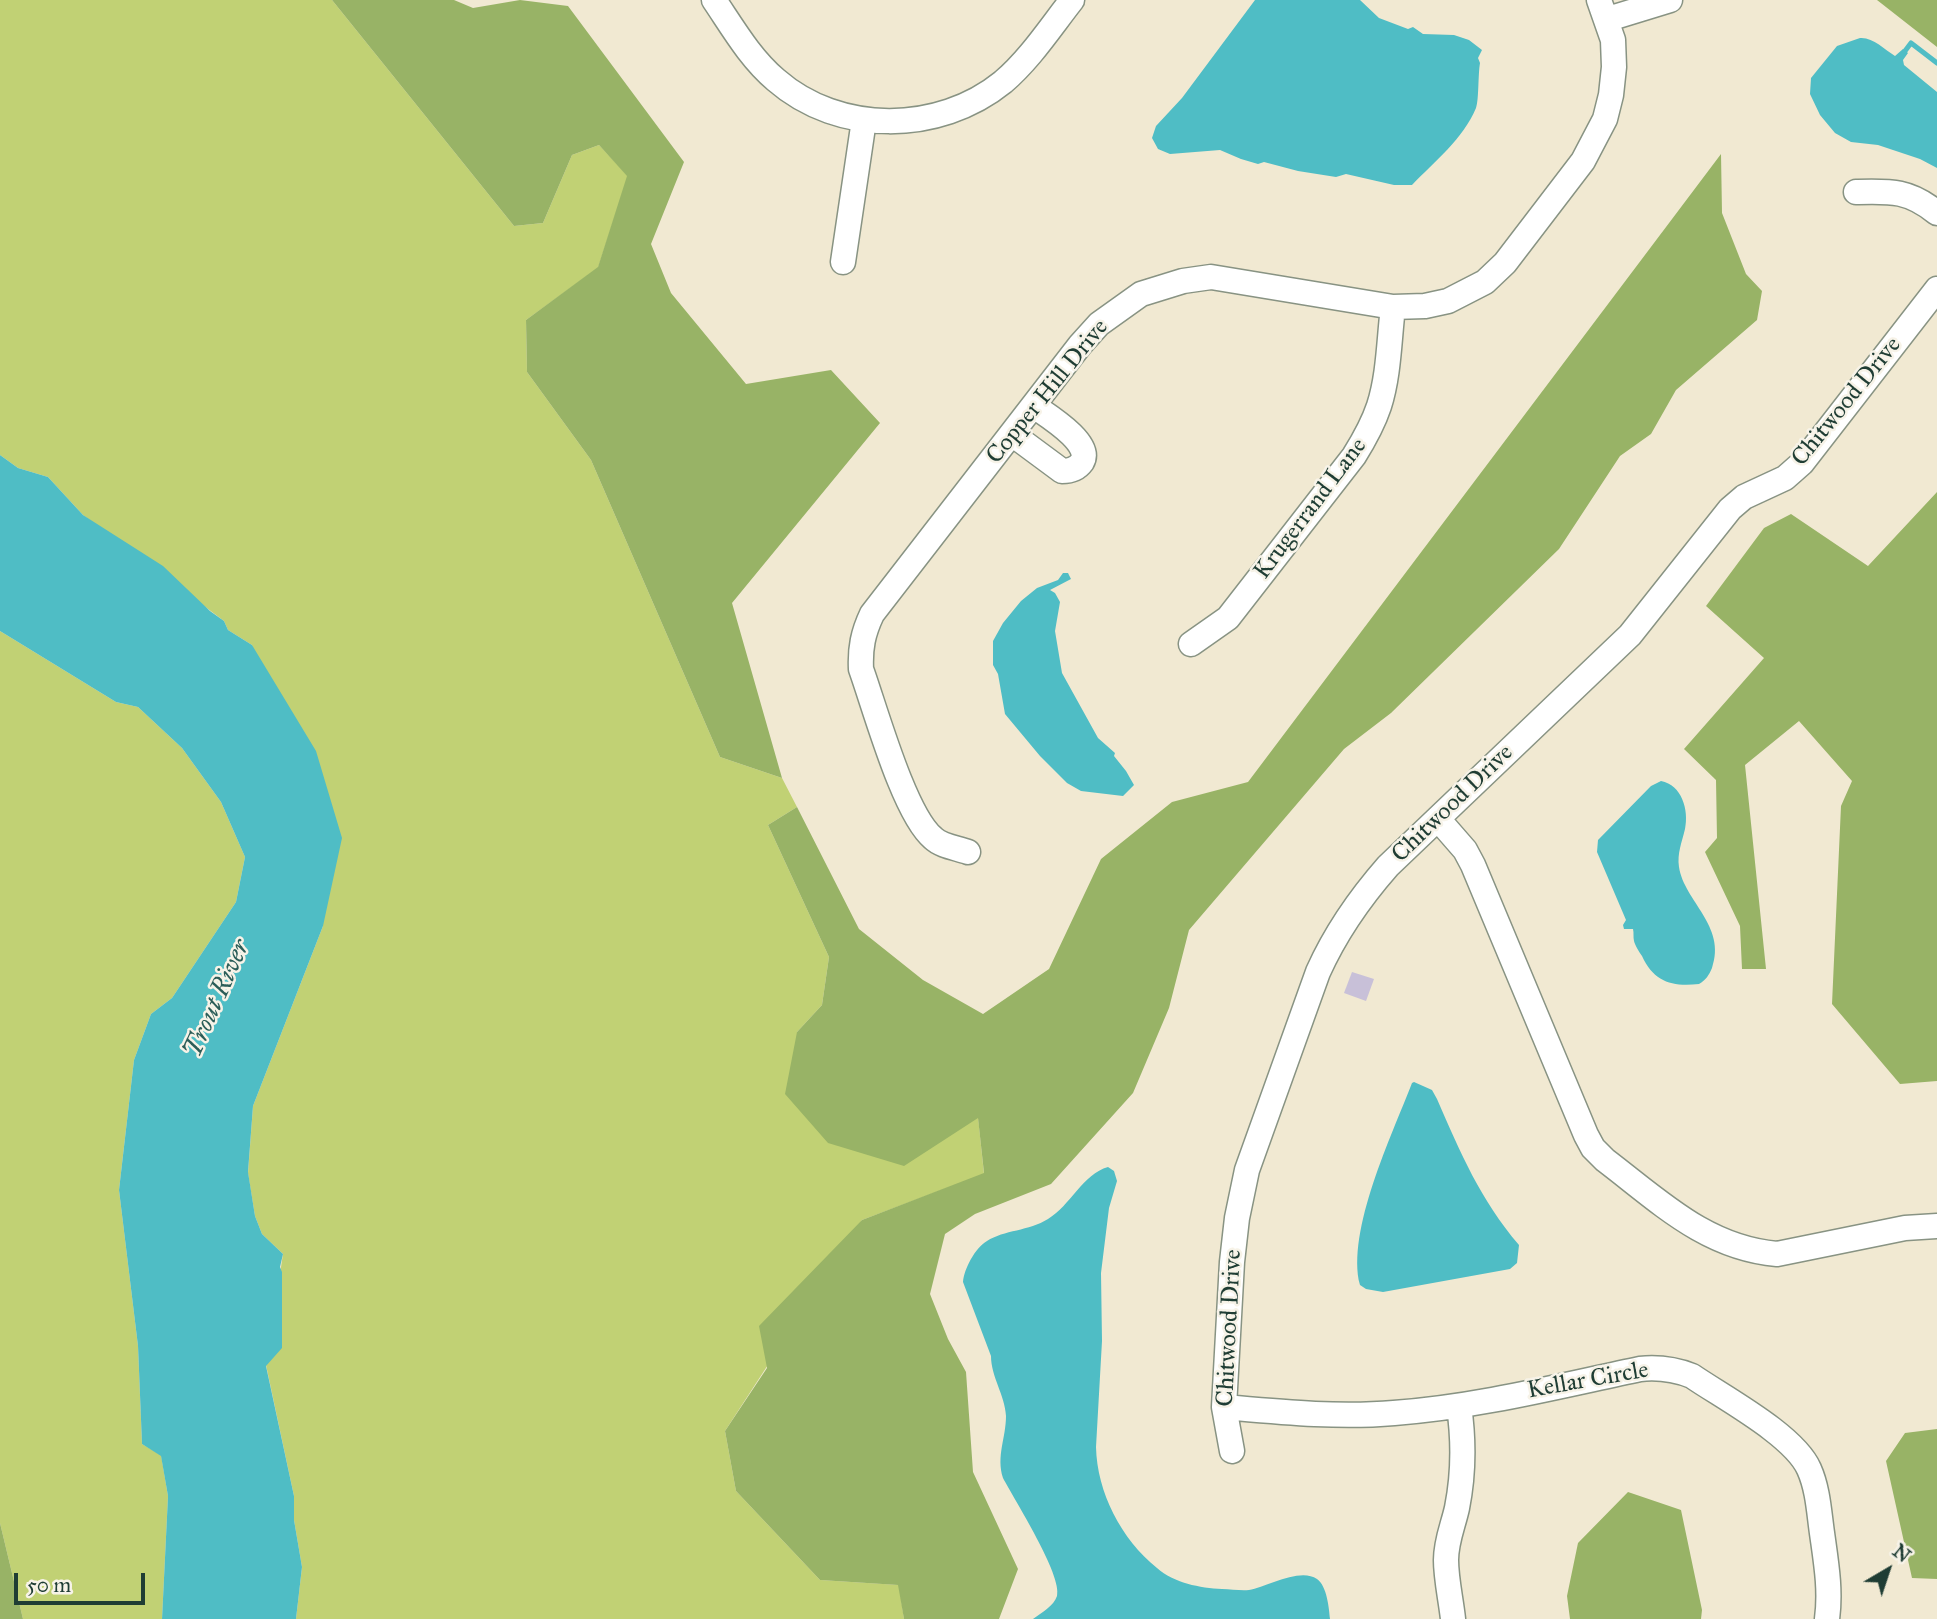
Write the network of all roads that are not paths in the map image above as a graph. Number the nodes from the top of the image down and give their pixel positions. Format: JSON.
{"nodes":[{"id":1,"x":714,"y":0,"type":"edge"},
{"id":2,"x":1072,"y":0,"type":"edge"},
{"id":3,"x":1670,"y":0,"type":"edge"},
{"id":4,"x":1603,"y":10,"type":"edge"},
{"id":5,"x":864,"y":120,"type":"junction"},
{"id":6,"x":1856,"y":192,"type":"dead end"},
{"id":7,"x":1937,"y":212,"type":"edge"},
{"id":8,"x":843,"y":262,"type":"dead end"},
{"id":9,"x":1937,"y":289,"type":"edge"},
{"id":10,"x":1393,"y":307,"type":"junction"},
{"id":11,"x":1034,"y":406,"type":"junction"},
{"id":12,"x":1012,"y":434,"type":"junction"},
{"id":13,"x":1191,"y":644,"type":"dead end"},
{"id":14,"x":1438,"y":818,"type":"junction"},
{"id":15,"x":968,"y":852,"type":"dead end"},
{"id":16,"x":1937,"y":1226,"type":"edge"},
{"id":17,"x":1459,"y":1406,"type":"junction"},
{"id":18,"x":1224,"y":1407,"type":"junction"},
{"id":19,"x":1232,"y":1451,"type":"dead end"},
{"id":20,"x":1453,"y":1619,"type":"edge"},
{"id":21,"x":1827,"y":1619,"type":"edge"}],
"edges":[{"from":1,"to":5,"type":"street"},
{"from":2,"to":5,"type":"street"},
{"from":3,"to":4,"type":"street"},
{"from":4,"to":10,"type":"street","name":"Copper Hill Drive"},
{"from":5,"to":8,"type":"street"},
{"from":6,"to":7,"type":"street"},
{"from":9,"to":14,"type":"street","name":"Chitwood Drive"},
{"from":10,"to":11,"type":"street","name":"Copper Hill Drive"},
{"from":10,"to":13,"type":"street","name":"Krugerrand Lane"},
{"from":11,"to":12,"type":"street","name":"Copper Hill Drive"},
{"from":11,"to":12,"type":"street"},
{"from":12,"to":15,"type":"street","name":"Copper Hill Drive"},
{"from":14,"to":16,"type":"street"},
{"from":14,"to":18,"type":"street","name":"Chitwood Drive"},
{"from":17,"to":18,"type":"street","name":"Kellar Circle"},
{"from":17,"to":20,"type":"street"},
{"from":17,"to":21,"type":"street","name":"Kellar Circle"},
{"from":18,"to":19,"type":"street","name":"Chitwood Drive"}]}
